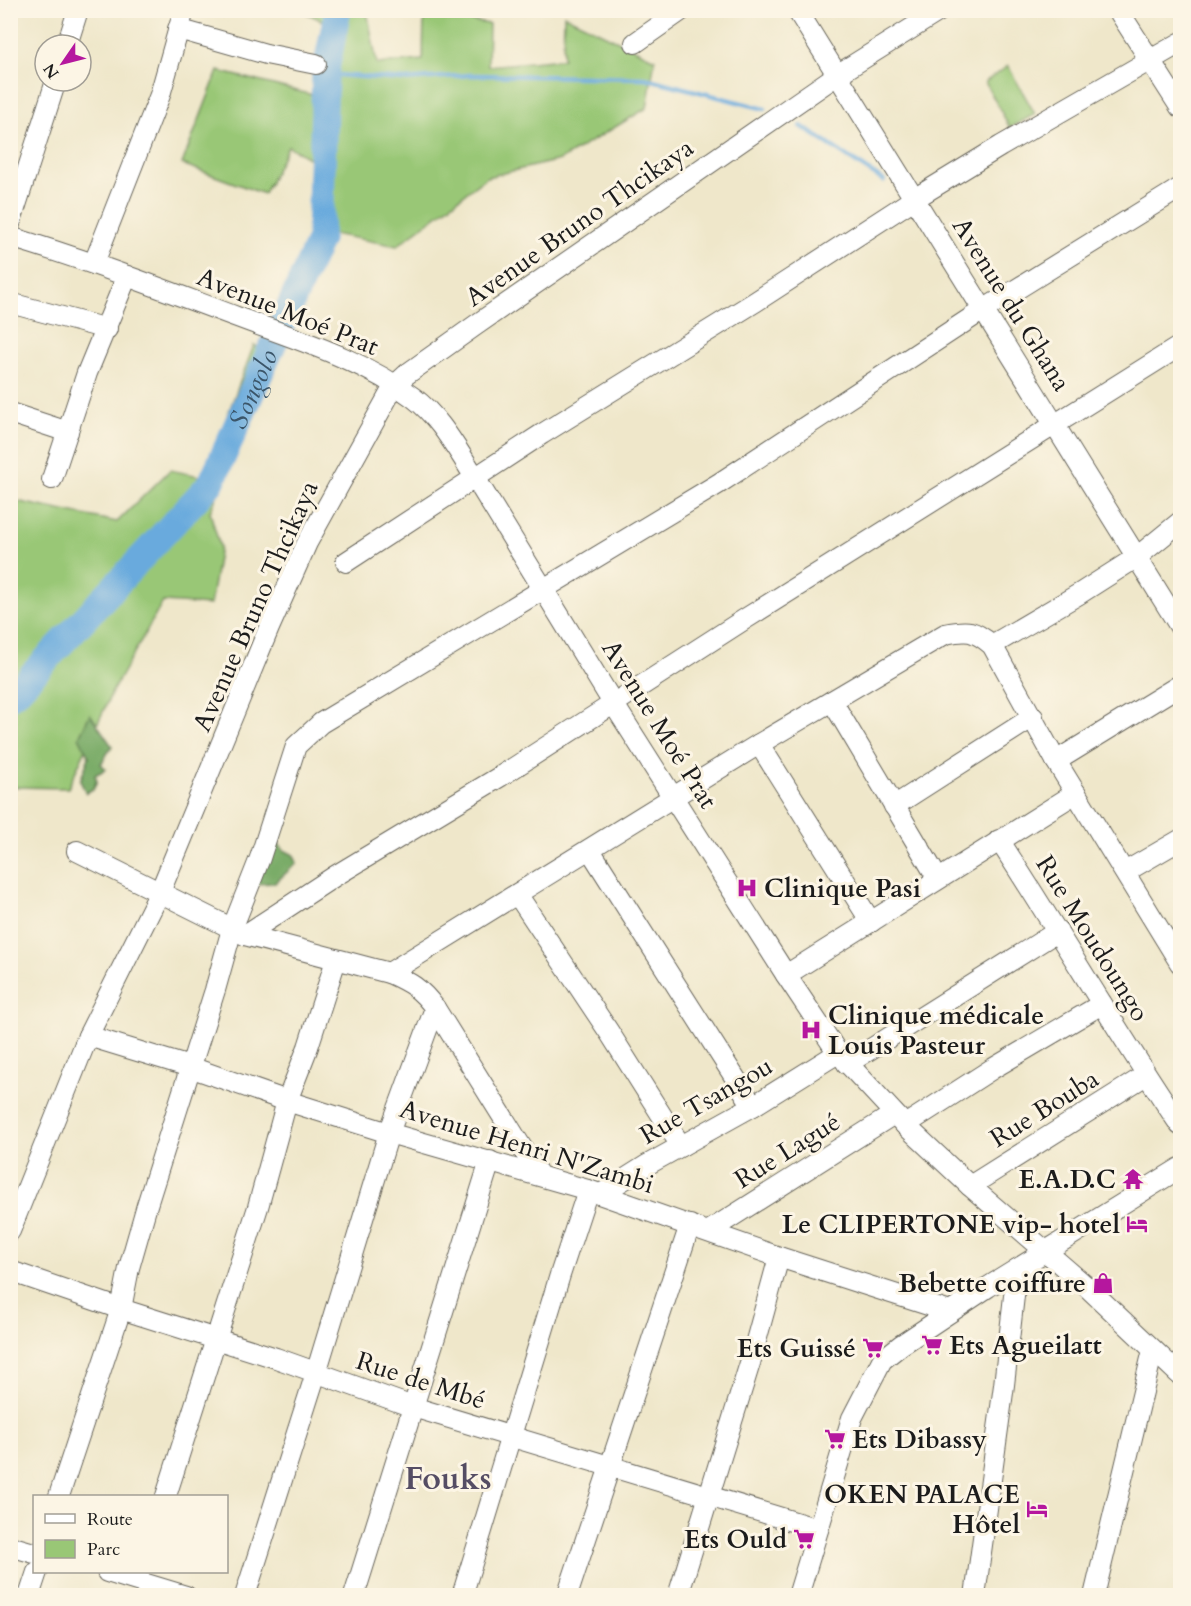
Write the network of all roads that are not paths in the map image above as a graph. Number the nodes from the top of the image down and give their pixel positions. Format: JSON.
{"nodes":[{"id":1,"x":78,"y":10,"type":"edge"},
{"id":2,"x":682,"y":10,"type":"edge"},
{"id":3,"x":797,"y":10,"type":"edge"},
{"id":4,"x":941,"y":10,"type":"edge"},
{"id":5,"x":1118,"y":10,"type":"edge"},
{"id":6,"x":181,"y":20,"type":"edge"},
{"id":7,"x":71,"y":33,"type":"edge"},
{"id":8,"x":635,"y":43,"type":"dead end"},
{"id":9,"x":1180,"y":44,"type":"edge"},
{"id":10,"x":1151,"y":61,"type":"junction"},
{"id":11,"x":316,"y":64,"type":"dead end"},
{"id":12,"x":837,"y":75,"type":"junction"},
{"id":13,"x":52,"y":93,"type":"edge"},
{"id":14,"x":1180,"y":106,"type":"edge"},
{"id":15,"x":1180,"y":188,"type":"edge"},
{"id":16,"x":914,"y":199,"type":"junction"},
{"id":17,"x":10,"y":224,"type":"edge"},
{"id":18,"x":10,"y":237,"type":"edge"},
{"id":19,"x":94,"y":263,"type":"junction"},
{"id":20,"x":127,"y":276,"type":"junction"},
{"id":21,"x":10,"y":303,"type":"edge"},
{"id":22,"x":983,"y":310,"type":"junction"},
{"id":23,"x":106,"y":330,"type":"junction"},
{"id":24,"x":1180,"y":346,"type":"edge"},
{"id":25,"x":394,"y":386,"type":"junction"},
{"id":26,"x":10,"y":413,"type":"edge"},
{"id":27,"x":1055,"y":424,"type":"junction"},
{"id":28,"x":68,"y":432,"type":"junction"},
{"id":29,"x":475,"y":478,"type":"junction"},
{"id":30,"x":52,"y":479,"type":"dead end"},
{"id":31,"x":1180,"y":522,"type":"edge"},
{"id":32,"x":1137,"y":557,"type":"junction"},
{"id":33,"x":346,"y":562,"type":"dead end"},
{"id":34,"x":543,"y":589,"type":"junction"},
{"id":35,"x":1180,"y":627,"type":"edge"},
{"id":36,"x":992,"y":645,"type":"junction"},
{"id":37,"x":1180,"y":685,"type":"edge"},
{"id":38,"x":832,"y":701,"type":"junction"},
{"id":39,"x":613,"y":703,"type":"junction"},
{"id":40,"x":1033,"y":717,"type":"junction"},
{"id":41,"x":759,"y":744,"type":"junction"},
{"id":42,"x":1056,"y":761,"type":"junction"},
{"id":43,"x":1076,"y":793,"type":"junction"},
{"id":44,"x":675,"y":797,"type":"junction"},
{"id":45,"x":894,"y":806,"type":"junction"},
{"id":46,"x":999,"y":840,"type":"junction"},
{"id":47,"x":1180,"y":840,"type":"edge"},
{"id":48,"x":590,"y":850,"type":"junction"},
{"id":49,"x":77,"y":851,"type":"dead end"},
{"id":50,"x":1125,"y":872,"type":"junction"},
{"id":51,"x":938,"y":879,"type":"junction"},
{"id":52,"x":160,"y":892,"type":"junction"},
{"id":53,"x":517,"y":894,"type":"junction"},
{"id":54,"x":871,"y":921,"type":"junction"},
{"id":55,"x":1058,"y":931,"type":"junction"},
{"id":56,"x":238,"y":932,"type":"junction"},
{"id":57,"x":336,"y":960,"type":"junction"},
{"id":58,"x":1180,"y":963,"type":"edge"},
{"id":59,"x":389,"y":973,"type":"junction"},
{"id":60,"x":786,"y":975,"type":"junction"},
{"id":61,"x":1102,"y":1004,"type":"junction"},
{"id":62,"x":435,"y":1008,"type":"junction"},
{"id":63,"x":88,"y":1036,"type":"junction"},
{"id":64,"x":843,"y":1058,"type":"junction"},
{"id":65,"x":190,"y":1067,"type":"junction"},
{"id":66,"x":1146,"y":1075,"type":"junction"},
{"id":67,"x":288,"y":1101,"type":"junction"},
{"id":68,"x":753,"y":1106,"type":"junction"},
{"id":69,"x":899,"y":1120,"type":"junction"},
{"id":70,"x":1180,"y":1125,"type":"edge"},
{"id":71,"x":389,"y":1133,"type":"junction"},
{"id":72,"x":681,"y":1146,"type":"junction"},
{"id":73,"x":490,"y":1161,"type":"junction"},
{"id":74,"x":1180,"y":1168,"type":"edge"},
{"id":75,"x":539,"y":1175,"type":"junction"},
{"id":76,"x":970,"y":1186,"type":"junction"},
{"id":77,"x":595,"y":1192,"type":"junction"},
{"id":78,"x":690,"y":1225,"type":"junction"},
{"id":79,"x":10,"y":1231,"type":"edge"},
{"id":80,"x":709,"y":1231,"type":"junction"},
{"id":81,"x":1046,"y":1250,"type":"junction"},
{"id":82,"x":779,"y":1257,"type":"junction"},
{"id":83,"x":1017,"y":1269,"type":"junction"},
{"id":84,"x":10,"y":1271,"type":"edge"},
{"id":85,"x":121,"y":1309,"type":"junction"},
{"id":86,"x":950,"y":1312,"type":"junction"},
{"id":87,"x":216,"y":1338,"type":"junction"},
{"id":88,"x":1153,"y":1350,"type":"junction"},
{"id":89,"x":316,"y":1373,"type":"junction"},
{"id":90,"x":1180,"y":1376,"type":"edge"},
{"id":91,"x":413,"y":1407,"type":"junction"},
{"id":92,"x":511,"y":1437,"type":"junction"},
{"id":93,"x":609,"y":1467,"type":"junction"},
{"id":94,"x":60,"y":1495,"type":"edge"},
{"id":95,"x":167,"y":1495,"type":"edge"},
{"id":96,"x":708,"y":1498,"type":"junction"},
{"id":97,"x":818,"y":1529,"type":"junction"},
{"id":98,"x":10,"y":1546,"type":"edge"},
{"id":99,"x":33,"y":1553,"type":"edge"},
{"id":100,"x":37,"y":1573,"type":"edge"},
{"id":101,"x":110,"y":1573,"type":"edge"},
{"id":102,"x":138,"y":1582,"type":"edge"},
{"id":103,"x":29,"y":1596,"type":"edge"},
{"id":104,"x":186,"y":1596,"type":"edge"},
{"id":105,"x":245,"y":1596,"type":"edge"},
{"id":106,"x":354,"y":1596,"type":"edge"},
{"id":107,"x":462,"y":1596,"type":"edge"},
{"id":108,"x":567,"y":1596,"type":"edge"},
{"id":109,"x":678,"y":1596,"type":"edge"},
{"id":110,"x":798,"y":1596,"type":"edge"},
{"id":111,"x":975,"y":1596,"type":"edge"},
{"id":112,"x":1095,"y":1596,"type":"edge"}],
"edges":[{"from":1,"to":7,"type":"street"},
{"from":2,"to":8,"type":"street"},
{"from":3,"to":12,"type":"street","name":"Avenue du Ghana"},
{"from":4,"to":12,"type":"street","name":"Avenue Bruno Thcikaya"},
{"from":5,"to":10,"type":"street"},
{"from":6,"to":11,"type":"street"},
{"from":6,"to":19,"type":"street"},
{"from":9,"to":10,"type":"street"},
{"from":10,"to":14,"type":"street"},
{"from":10,"to":16,"type":"street"},
{"from":12,"to":16,"type":"street","name":"Avenue du Ghana"},
{"from":12,"to":25,"type":"street","name":"Avenue Bruno Thcikaya"},
{"from":13,"to":17,"type":"street"},
{"from":15,"to":22,"type":"street"},
{"from":16,"to":22,"type":"street","name":"Avenue du Ghana"},
{"from":16,"to":29,"type":"street"},
{"from":18,"to":19,"type":"street","name":"Avenue Moé Prat"},
{"from":19,"to":20,"type":"street","name":"Avenue Moé Prat"},
{"from":20,"to":23,"type":"street"},
{"from":20,"to":25,"type":"street","name":"Avenue Moé Prat"},
{"from":21,"to":23,"type":"street"},
{"from":22,"to":27,"type":"street","name":"Avenue du Ghana"},
{"from":22,"to":34,"type":"street"},
{"from":23,"to":28,"type":"street"},
{"from":24,"to":27,"type":"street"},
{"from":25,"to":29,"type":"street","name":"Avenue Moé Prat"},
{"from":25,"to":52,"type":"street","name":"Avenue Bruno Thcikaya"},
{"from":26,"to":28,"type":"street"},
{"from":27,"to":32,"type":"street","name":"Avenue du Ghana"},
{"from":27,"to":39,"type":"street"},
{"from":28,"to":30,"type":"street"},
{"from":29,"to":33,"type":"street"},
{"from":29,"to":34,"type":"street","name":"Avenue Moé Prat"},
{"from":31,"to":32,"type":"street"},
{"from":32,"to":35,"type":"street","name":"Avenue du Ghana"},
{"from":32,"to":36,"type":"street"},
{"from":34,"to":39,"type":"street","name":"Avenue Moé Prat"},
{"from":34,"to":56,"type":"street"},
{"from":36,"to":38,"type":"street"},
{"from":36,"to":40,"type":"street"},
{"from":37,"to":42,"type":"street"},
{"from":38,"to":41,"type":"street"},
{"from":38,"to":45,"type":"street"},
{"from":39,"to":44,"type":"street","name":"Avenue Moé Prat"},
{"from":39,"to":56,"type":"street"},
{"from":40,"to":42,"type":"street"},
{"from":40,"to":45,"type":"street"},
{"from":41,"to":44,"type":"street"},
{"from":41,"to":54,"type":"street"},
{"from":42,"to":43,"type":"street"},
{"from":43,"to":46,"type":"street"},
{"from":43,"to":50,"type":"street"},
{"from":44,"to":48,"type":"street"},
{"from":44,"to":60,"type":"street","name":"Avenue Moé Prat"},
{"from":45,"to":51,"type":"street"},
{"from":46,"to":51,"type":"street"},
{"from":46,"to":55,"type":"street","name":"Rue Moudoungo"},
{"from":47,"to":50,"type":"street"},
{"from":48,"to":53,"type":"street"},
{"from":48,"to":68,"type":"street"},
{"from":49,"to":52,"type":"street"},
{"from":50,"to":58,"type":"street"},
{"from":51,"to":54,"type":"street"},
{"from":52,"to":56,"type":"street"},
{"from":52,"to":63,"type":"street","name":"Avenue Bruno Thcikaya"},
{"from":53,"to":59,"type":"street"},
{"from":53,"to":72,"type":"street"},
{"from":54,"to":60,"type":"street"},
{"from":55,"to":61,"type":"street","name":"Rue Moudoungo"},
{"from":55,"to":64,"type":"street","name":"Rue Tsangou"},
{"from":56,"to":57,"type":"street"},
{"from":56,"to":65,"type":"street"},
{"from":57,"to":59,"type":"street"},
{"from":57,"to":67,"type":"street"},
{"from":59,"to":62,"type":"street"},
{"from":60,"to":64,"type":"street","name":"Avenue Moé Prat"},
{"from":61,"to":66,"type":"street","name":"Rue Moudoungo"},
{"from":61,"to":69,"type":"street","name":"Rue Lagué"},
{"from":62,"to":71,"type":"street"},
{"from":62,"to":75,"type":"street"},
{"from":63,"to":65,"type":"street","name":"Avenue Henri N'Zambi"},
{"from":63,"to":79,"type":"street","name":"Avenue Bruno Thcikaya"},
{"from":64,"to":68,"type":"street","name":"Rue Tsangou"},
{"from":64,"to":69,"type":"street","name":"Avenue Moé Prat"},
{"from":65,"to":67,"type":"street","name":"Avenue Henri N'Zambi"},
{"from":65,"to":85,"type":"street"},
{"from":66,"to":70,"type":"street","name":"Rue Moudoungo"},
{"from":66,"to":76,"type":"street","name":"Rue Bouba"},
{"from":67,"to":71,"type":"street","name":"Avenue Henri N'Zambi"},
{"from":67,"to":87,"type":"street"},
{"from":68,"to":72,"type":"street","name":"Rue Tsangou"},
{"from":69,"to":76,"type":"street","name":"Avenue Moé Prat"},
{"from":69,"to":80,"type":"street","name":"Rue Lagué"},
{"from":71,"to":73,"type":"street","name":"Avenue Henri N'Zambi"},
{"from":71,"to":89,"type":"street"},
{"from":72,"to":77,"type":"street","name":"Rue Tsangou"},
{"from":73,"to":75,"type":"street","name":"Avenue Henri N'Zambi"},
{"from":73,"to":91,"type":"street"},
{"from":74,"to":81,"type":"street"},
{"from":75,"to":77,"type":"street","name":"Avenue Henri N'Zambi"},
{"from":76,"to":81,"type":"street","name":"Avenue Moé Prat"},
{"from":77,"to":78,"type":"street","name":"Avenue Henri N'Zambi"},
{"from":77,"to":92,"type":"street"},
{"from":78,"to":80,"type":"street","name":"Avenue Henri N'Zambi"},
{"from":78,"to":93,"type":"street"},
{"from":80,"to":82,"type":"street","name":"Avenue Henri N'Zambi"},
{"from":81,"to":83,"type":"street"},
{"from":81,"to":88,"type":"street","name":"Avenue Moé Prat"},
{"from":82,"to":86,"type":"street","name":"Avenue Henri N'Zambi"},
{"from":82,"to":96,"type":"street"},
{"from":83,"to":86,"type":"street"},
{"from":83,"to":111,"type":"street"},
{"from":84,"to":85,"type":"street","name":"Rue de Mbé"},
{"from":85,"to":87,"type":"street","name":"Rue de Mbé"},
{"from":85,"to":94,"type":"street"},
{"from":86,"to":97,"type":"street"},
{"from":87,"to":89,"type":"street","name":"Rue de Mbé"},
{"from":87,"to":95,"type":"street"},
{"from":88,"to":90,"type":"street","name":"Avenue Moé Prat"},
{"from":88,"to":112,"type":"street"},
{"from":89,"to":91,"type":"street","name":"Rue de Mbé"},
{"from":89,"to":105,"type":"street"},
{"from":91,"to":92,"type":"street","name":"Rue de Mbé"},
{"from":91,"to":106,"type":"street"},
{"from":92,"to":93,"type":"street","name":"Rue de Mbé"},
{"from":92,"to":107,"type":"street"},
{"from":93,"to":96,"type":"street","name":"Rue de Mbé"},
{"from":93,"to":108,"type":"street"},
{"from":96,"to":97,"type":"street","name":"Rue de Mbé"},
{"from":96,"to":109,"type":"street"},
{"from":97,"to":110,"type":"street"},
{"from":98,"to":99,"type":"street"},
{"from":100,"to":103,"type":"street"},
{"from":101,"to":102,"type":"street"},
{"from":102,"to":104,"type":"street"}]}
